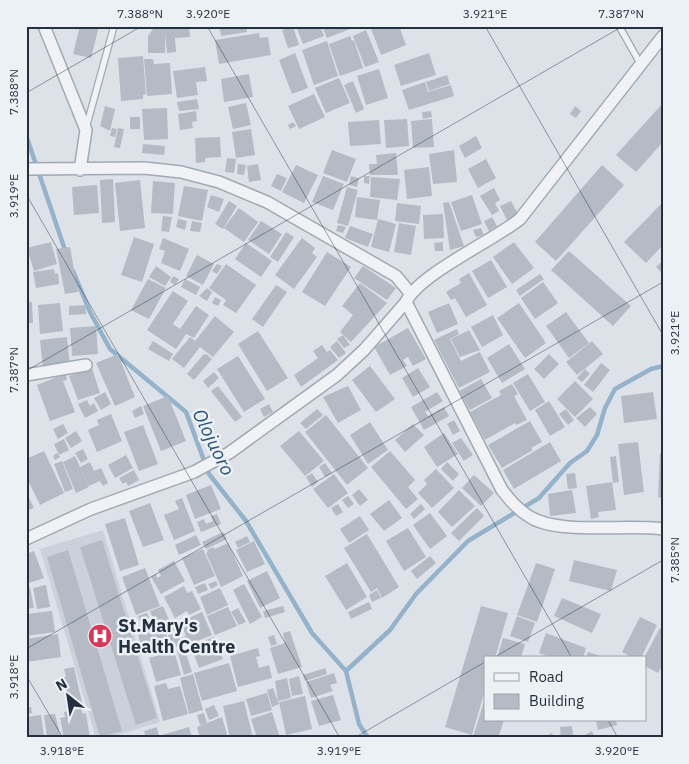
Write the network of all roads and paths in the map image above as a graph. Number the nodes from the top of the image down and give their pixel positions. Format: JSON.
{"nodes":[{"id":1,"x":44,"y":26,"type":"edge"},
{"id":2,"x":114,"y":26,"type":"edge"},
{"id":3,"x":619,"y":26,"type":"edge"},
{"id":4,"x":663,"y":36,"type":"edge"},
{"id":5,"x":640,"y":63,"type":"junction"},
{"id":6,"x":86,"y":130,"type":"junction"},
{"id":7,"x":27,"y":169,"type":"edge"},
{"id":8,"x":80,"y":170,"type":"junction"},
{"id":9,"x":408,"y":298,"type":"junction"},
{"id":10,"x":86,"y":365,"type":"dead end"},
{"id":11,"x":26,"y":375,"type":"edge"},
{"id":12,"x":663,"y":529,"type":"edge"},
{"id":13,"x":26,"y":539,"type":"edge"}],
"edges":[{"from":1,"to":6,"type":"street"},
{"from":2,"to":6,"type":"lane"},
{"from":3,"to":5,"type":"lane"},
{"from":4,"to":5,"type":"street"},
{"from":5,"to":9,"type":"street"},
{"from":6,"to":8,"type":"street"},
{"from":7,"to":8,"type":"street"},
{"from":8,"to":9,"type":"street"},
{"from":9,"to":12,"type":"street"},
{"from":9,"to":13,"type":"street"},
{"from":10,"to":11,"type":"street"}]}
